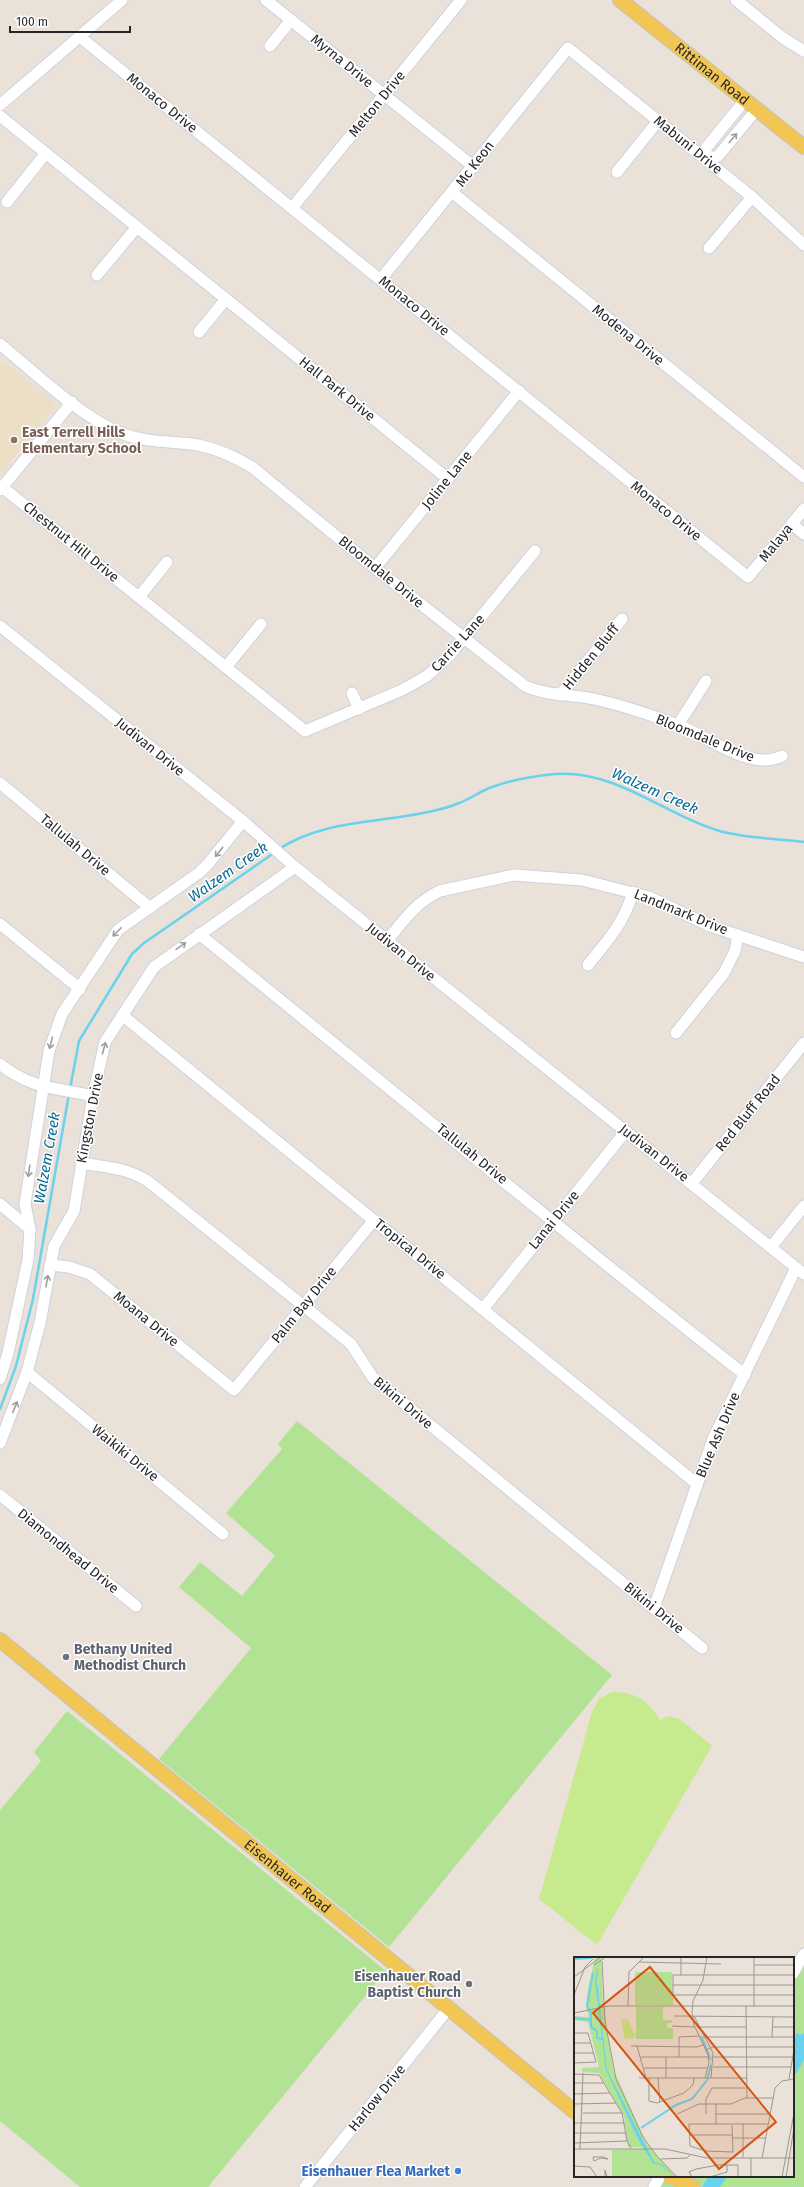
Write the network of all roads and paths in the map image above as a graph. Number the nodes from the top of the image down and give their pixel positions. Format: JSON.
{"nodes":[{"id":1,"x":122,"y":0,"type":"edge"},
{"id":2,"x":266,"y":0,"type":"edge"},
{"id":3,"x":461,"y":0,"type":"edge"},
{"id":4,"x":620,"y":0,"type":"edge"},
{"id":5,"x":736,"y":0,"type":"edge"},
{"id":6,"x":291,"y":20,"type":"junction"},
{"id":7,"x":80,"y":37,"type":"junction"},
{"id":8,"x":270,"y":46,"type":"dead end"},
{"id":9,"x":568,"y":48,"type":"joint"},
{"id":10,"x":804,"y":51,"type":"edge"},
{"id":11,"x":384,"y":95,"type":"junction"},
{"id":12,"x":745,"y":100,"type":"junction"},
{"id":13,"x":0,"y":105,"type":"edge"},
{"id":14,"x":757,"y":109,"type":"junction"},
{"id":15,"x":0,"y":116,"type":"edge"},
{"id":16,"x":658,"y":121,"type":"junction"},
{"id":17,"x":804,"y":147,"type":"edge"},
{"id":18,"x":46,"y":153,"type":"junction"},
{"id":19,"x":706,"y":159,"type":"junction"},
{"id":20,"x":474,"y":167,"type":"junction"},
{"id":21,"x":617,"y":172,"type":"dead end"},
{"id":22,"x":453,"y":193,"type":"junction"},
{"id":23,"x":752,"y":197,"type":"junction"},
{"id":24,"x":7,"y":202,"type":"dead end"},
{"id":25,"x":292,"y":208,"type":"junction"},
{"id":26,"x":137,"y":227,"type":"junction"},
{"id":27,"x":804,"y":245,"type":"edge"},
{"id":28,"x":709,"y":248,"type":"dead end"},
{"id":29,"x":97,"y":275,"type":"dead end"},
{"id":30,"x":381,"y":279,"type":"junction"},
{"id":31,"x":226,"y":299,"type":"junction"},
{"id":32,"x":199,"y":332,"type":"dead end"},
{"id":33,"x":0,"y":344,"type":"edge"},
{"id":34,"x":519,"y":392,"type":"junction"},
{"id":35,"x":72,"y":402,"type":"junction"},
{"id":36,"x":804,"y":477,"type":"edge"},
{"id":37,"x":448,"y":479,"type":"junction"},
{"id":38,"x":1,"y":489,"type":"edge"},
{"id":39,"x":804,"y":509,"type":"edge"},
{"id":40,"x":792,"y":524,"type":"junction"},
{"id":41,"x":804,"y":534,"type":"edge"},
{"id":42,"x":535,"y":551,"type":"dead end"},
{"id":43,"x":167,"y":562,"type":"dead end"},
{"id":44,"x":375,"y":568,"type":"junction"},
{"id":45,"x":748,"y":577,"type":"joint"},
{"id":46,"x":139,"y":597,"type":"junction"},
{"id":47,"x":622,"y":619,"type":"dead end"},
{"id":48,"x":261,"y":624,"type":"dead end"},
{"id":49,"x":0,"y":626,"type":"edge"},
{"id":50,"x":464,"y":638,"type":"junction"},
{"id":51,"x":226,"y":667,"type":"junction"},
{"id":52,"x":706,"y":681,"type":"dead end"},
{"id":53,"x":352,"y":693,"type":"dead end"},
{"id":54,"x":560,"y":695,"type":"junction"},
{"id":55,"x":359,"y":708,"type":"junction"},
{"id":56,"x":678,"y":725,"type":"junction"},
{"id":57,"x":305,"y":732,"type":"joint"},
{"id":58,"x":782,"y":756,"type":"dead end"},
{"id":59,"x":0,"y":783,"type":"edge"},
{"id":60,"x":243,"y":821,"type":"junction"},
{"id":61,"x":295,"y":867,"type":"junction"},
{"id":62,"x":633,"y":892,"type":"junction"},
{"id":63,"x":149,"y":907,"type":"junction"},
{"id":64,"x":0,"y":924,"type":"edge"},
{"id":65,"x":199,"y":934,"type":"junction"},
{"id":66,"x":738,"y":935,"type":"junction"},
{"id":67,"x":387,"y":941,"type":"junction"},
{"id":68,"x":804,"y":957,"type":"edge"},
{"id":69,"x":588,"y":965,"type":"dead end"},
{"id":70,"x":80,"y":989,"type":"junction"},
{"id":71,"x":122,"y":1015,"type":"junction"},
{"id":72,"x":676,"y":1033,"type":"dead end"},
{"id":73,"x":804,"y":1043,"type":"edge"},
{"id":74,"x":0,"y":1064,"type":"edge"},
{"id":75,"x":43,"y":1087,"type":"junction"},
{"id":76,"x":93,"y":1096,"type":"junction"},
{"id":77,"x":626,"y":1131,"type":"junction"},
{"id":78,"x":81,"y":1163,"type":"junction"},
{"id":79,"x":692,"y":1184,"type":"junction"},
{"id":80,"x":0,"y":1204,"type":"edge"},
{"id":81,"x":804,"y":1206,"type":"edge"},
{"id":82,"x":374,"y":1220,"type":"junction"},
{"id":83,"x":554,"y":1221,"type":"junction"},
{"id":84,"x":30,"y":1229,"type":"junction"},
{"id":85,"x":771,"y":1247,"type":"junction"},
{"id":86,"x":50,"y":1265,"type":"junction"},
{"id":87,"x":800,"y":1271,"type":"edge"},
{"id":88,"x":304,"y":1306,"type":"junction"},
{"id":89,"x":483,"y":1309,"type":"junction"},
{"id":90,"x":4,"y":1350,"type":"edge"},
{"id":91,"x":27,"y":1372,"type":"junction"},
{"id":92,"x":745,"y":1375,"type":"junction"},
{"id":93,"x":0,"y":1379,"type":"edge"},
{"id":94,"x":234,"y":1390,"type":"joint"},
{"id":95,"x":0,"y":1443,"type":"edge"},
{"id":96,"x":697,"y":1484,"type":"junction"},
{"id":97,"x":0,"y":1495,"type":"edge"},
{"id":98,"x":223,"y":1534,"type":"dead end"},
{"id":99,"x":136,"y":1606,"type":"dead end"},
{"id":100,"x":654,"y":1608,"type":"junction"},
{"id":101,"x":0,"y":1640,"type":"edge"},
{"id":102,"x":702,"y":1648,"type":"dead end"},
{"id":103,"x":804,"y":1954,"type":"edge"},
{"id":104,"x":794,"y":1971,"type":"edge"},
{"id":105,"x":449,"y":2008,"type":"junction"},
{"id":106,"x":574,"y":2111,"type":"edge"},
{"id":107,"x":667,"y":2177,"type":"edge"},
{"id":108,"x":670,"y":2177,"type":"edge"},
{"id":109,"x":305,"y":2187,"type":"edge"},
{"id":110,"x":654,"y":2187,"type":"edge"},
{"id":111,"x":694,"y":2187,"type":"edge"}],
"edges":[{"from":1,"to":7,"type":"street"},
{"from":2,"to":6,"type":"street","name":"Myrna Drive"},
{"from":3,"to":11,"type":"street","name":"Melton Drive"},
{"from":4,"to":12,"type":"main road","name":"Rittiman Road"},
{"from":5,"to":10,"type":"street"},
{"from":6,"to":8,"type":"street"},
{"from":6,"to":11,"type":"street","name":"Myrna Drive"},
{"from":7,"to":13,"type":"street"},
{"from":7,"to":25,"type":"street","name":"Monaco Drive"},
{"from":9,"to":16,"type":"street","name":"Mabuni Drive"},
{"from":9,"to":20,"type":"street","name":"Mc Keon"},
{"from":11,"to":20,"type":"street","name":"Myrna Drive"},
{"from":11,"to":25,"type":"street","name":"Melton Drive"},
{"from":12,"to":14,"type":"main road","name":"Rittiman Road"},
{"from":12,"to":19,"type":"street"},
{"from":14,"to":17,"type":"main road","name":"Rittiman Road"},
{"from":19,"to":14,"type":"street","one_way":true},
{"from":15,"to":18,"type":"street","name":"Hall Park Drive"},
{"from":16,"to":19,"type":"street","name":"Mabuni Drive"},
{"from":16,"to":21,"type":"street"},
{"from":18,"to":24,"type":"street"},
{"from":18,"to":26,"type":"street","name":"Hall Park Drive"},
{"from":19,"to":23,"type":"street","name":"Mabuni Drive"},
{"from":20,"to":22,"type":"street","name":"Mc Keon"},
{"from":22,"to":30,"type":"street","name":"Mc Keon"},
{"from":22,"to":36,"type":"street","name":"Modena Drive"},
{"from":23,"to":27,"type":"street","name":"Mabuni Drive"},
{"from":23,"to":28,"type":"street"},
{"from":25,"to":30,"type":"street","name":"Monaco Drive"},
{"from":26,"to":29,"type":"street"},
{"from":26,"to":31,"type":"street","name":"Hall Park Drive"},
{"from":30,"to":34,"type":"street","name":"Monaco Drive"},
{"from":31,"to":32,"type":"street"},
{"from":31,"to":37,"type":"street","name":"Hall Park Drive"},
{"from":33,"to":35,"type":"street","name":"Bloomdale Drive"},
{"from":34,"to":37,"type":"street","name":"Joline Lane"},
{"from":34,"to":45,"type":"street","name":"Monaco Drive"},
{"from":35,"to":38,"type":"street"},
{"from":35,"to":44,"type":"street","name":"Bloomdale Drive"},
{"from":37,"to":44,"type":"street","name":"Joline Lane"},
{"from":38,"to":46,"type":"street","name":"Chestnut Hill Drive"},
{"from":39,"to":40,"type":"street","name":"Malaya"},
{"from":40,"to":41,"type":"street"},
{"from":40,"to":45,"type":"street","name":"Malaya"},
{"from":42,"to":50,"type":"street","name":"Carrie Lane"},
{"from":43,"to":46,"type":"street"},
{"from":44,"to":50,"type":"street","name":"Bloomdale Drive"},
{"from":46,"to":51,"type":"street","name":"Chestnut Hill Drive"},
{"from":47,"to":54,"type":"street","name":"Hidden Bluff"},
{"from":48,"to":51,"type":"street"},
{"from":49,"to":60,"type":"street","name":"Judivan Drive"},
{"from":50,"to":54,"type":"street","name":"Bloomdale Drive"},
{"from":50,"to":55,"type":"street","name":"Carrie Lane"},
{"from":51,"to":57,"type":"street","name":"Chestnut Hill Drive"},
{"from":52,"to":56,"type":"street"},
{"from":53,"to":55,"type":"street"},
{"from":54,"to":56,"type":"street","name":"Bloomdale Drive"},
{"from":55,"to":57,"type":"street","name":"Carrie Lane"},
{"from":56,"to":58,"type":"street","name":"Bloomdale Drive"},
{"from":59,"to":63,"type":"street","name":"Tallulah Drive"},
{"from":60,"to":61,"type":"street","name":"Judivan Drive"},
{"from":60,"to":63,"type":"street","one_way":true},
{"from":61,"to":65,"type":"street","name":"Kingston Drive"},
{"from":61,"to":67,"type":"street","name":"Judivan Drive"},
{"from":62,"to":66,"type":"street","name":"Landmark Drive"},
{"from":62,"to":67,"type":"street","name":"Landmark Drive"},
{"from":62,"to":69,"type":"street"},
{"from":63,"to":70,"type":"street","one_way":true},
{"from":64,"to":70,"type":"street"},
{"from":71,"to":65,"type":"street","name":"Kingston Drive","one_way":true},
{"from":65,"to":83,"type":"street","name":"Tallulah Drive"},
{"from":66,"to":68,"type":"street","name":"Landmark Drive"},
{"from":66,"to":72,"type":"street"},
{"from":67,"to":77,"type":"street","name":"Judivan Drive"},
{"from":70,"to":75,"type":"street","one_way":true},
{"from":76,"to":71,"type":"street","name":"Kingston Drive","one_way":true},
{"from":71,"to":82,"type":"street","name":"Tropical Drive"},
{"from":73,"to":79,"type":"street","name":"Red Bluff Road"},
{"from":74,"to":75,"type":"street"},
{"from":75,"to":76,"type":"street"},
{"from":75,"to":84,"type":"street","one_way":true},
{"from":76,"to":78,"type":"street","name":"Kingston Drive"},
{"from":77,"to":79,"type":"street","name":"Judivan Drive"},
{"from":77,"to":83,"type":"street","name":"Lanai Drive"},
{"from":78,"to":86,"type":"street","name":"Kingston Drive"},
{"from":78,"to":88,"type":"street","name":"Bikini Drive"},
{"from":79,"to":85,"type":"street","name":"Judivan Drive"},
{"from":80,"to":84,"type":"street"},
{"from":81,"to":85,"type":"street"},
{"from":82,"to":88,"type":"street","name":"Palm Bay Drive"},
{"from":82,"to":89,"type":"street","name":"Tropical Drive"},
{"from":83,"to":89,"type":"street","name":"Lanai Drive"},
{"from":83,"to":92,"type":"street","name":"Tallulah Drive"},
{"from":84,"to":90,"type":"street"},
{"from":85,"to":87,"type":"street","name":"Judivan Drive"},
{"from":91,"to":86,"type":"street","name":"Kingston Drive","one_way":true},
{"from":86,"to":94,"type":"street","name":"Moana Drive"},
{"from":87,"to":92,"type":"street","name":"Blue Ash Drive"},
{"from":88,"to":94,"type":"street","name":"Palm Bay Drive"},
{"from":88,"to":100,"type":"street","name":"Bikini Drive"},
{"from":89,"to":96,"type":"street","name":"Tropical Drive"},
{"from":90,"to":93,"type":"street"},
{"from":95,"to":91,"type":"street","name":"Kingston Drive","one_way":true},
{"from":91,"to":98,"type":"street","name":"Waikiki Drive"},
{"from":92,"to":96,"type":"street","name":"Blue Ash Drive"},
{"from":96,"to":100,"type":"street","name":"Blue Ash Drive"},
{"from":97,"to":99,"type":"street","name":"Diamondhead Drive"},
{"from":100,"to":102,"type":"street","name":"Bikini Drive"},
{"from":101,"to":105,"type":"main road","name":"Eisenhauer Road"},
{"from":103,"to":104,"type":"street"},
{"from":105,"to":106,"type":"main road","name":"Eisenhauer Road"},
{"from":105,"to":109,"type":"street","name":"Harlow Drive"},
{"from":107,"to":110,"type":"street"},
{"from":108,"to":111,"type":"main road"}]}
